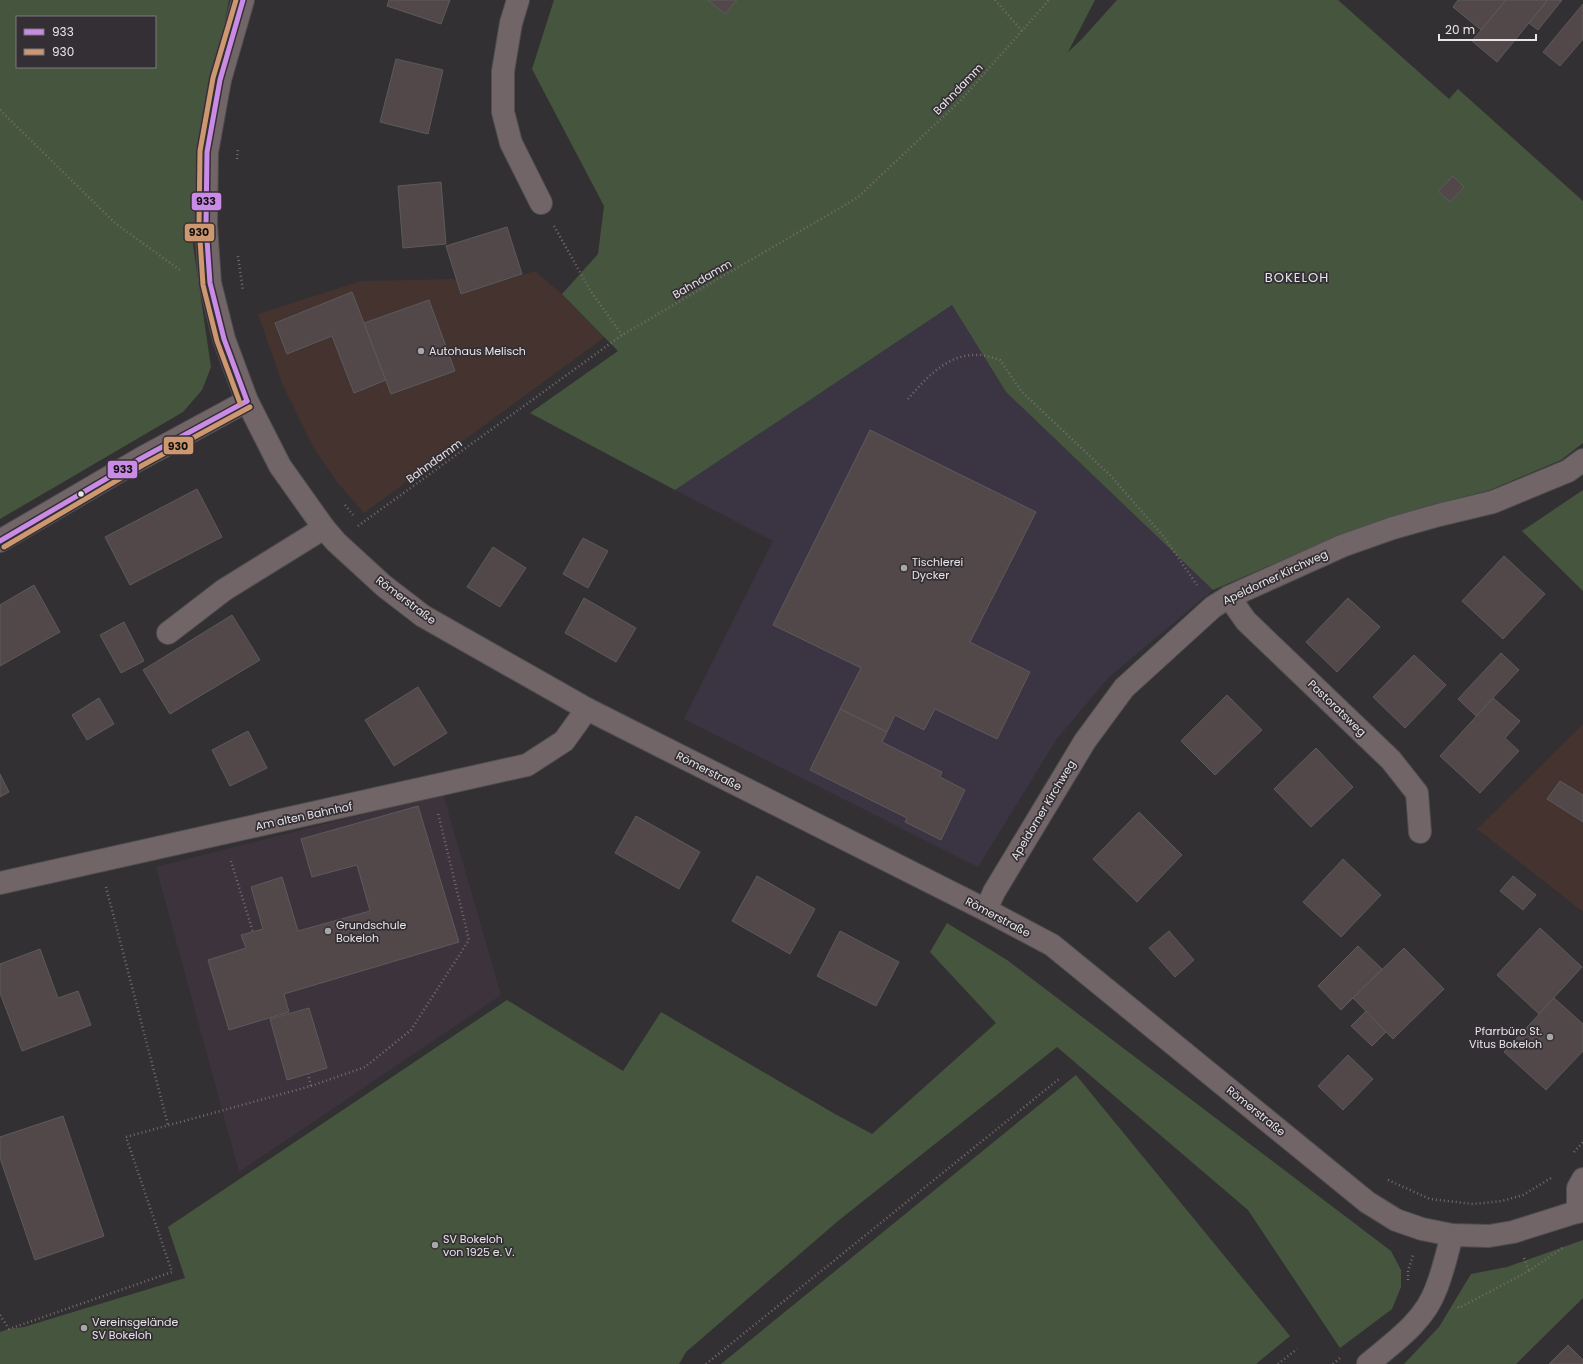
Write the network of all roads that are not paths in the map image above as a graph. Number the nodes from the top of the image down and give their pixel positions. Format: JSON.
{"nodes":[{"id":1,"x":243,"y":0,"type":"edge"},
{"id":2,"x":518,"y":0,"type":"edge"},
{"id":3,"x":541,"y":203,"type":"road end"},
{"id":4,"x":247,"y":401,"type":"junction"},
{"id":5,"x":1583,"y":460,"type":"edge"},
{"id":6,"x":330,"y":535,"type":"junction"},
{"id":7,"x":0,"y":541,"type":"edge"},
{"id":8,"x":1221,"y":602,"type":"junction"},
{"id":9,"x":168,"y":633,"type":"dead end"},
{"id":10,"x":587,"y":709,"type":"junction"},
{"id":11,"x":1420,"y":832,"type":"dead end"},
{"id":12,"x":0,"y":883,"type":"edge"},
{"id":13,"x":986,"y":910,"type":"junction"},
{"id":14,"x":1583,"y":1179,"type":"edge"},
{"id":15,"x":1580,"y":1211,"type":"edge"},
{"id":16,"x":1452,"y":1235,"type":"junction"},
{"id":17,"x":1368,"y":1364,"type":"edge"}],
"edges":[{"from":1,"to":4,"type":"street","name":"Römerstraße"},
{"from":2,"to":3,"type":"street"},
{"from":4,"to":6,"type":"street","name":"Römerstraße"},
{"from":4,"to":7,"type":"street"},
{"from":5,"to":8,"type":"street","name":"Apeldorner Kirchweg"},
{"from":6,"to":9,"type":"street"},
{"from":6,"to":10,"type":"street","name":"Römerstraße"},
{"from":8,"to":11,"type":"street","name":"Pastoratsweg"},
{"from":8,"to":13,"type":"street","name":"Apeldorner Kirchweg"},
{"from":10,"to":12,"type":"street","name":"Am alten Bahnhof"},
{"from":10,"to":13,"type":"street","name":"Römerstraße"},
{"from":13,"to":16,"type":"street","name":"Römerstraße"},
{"from":14,"to":15,"type":"street"},
{"from":15,"to":16,"type":"street","name":"Römerstraße"},
{"from":16,"to":17,"type":"street"}]}
